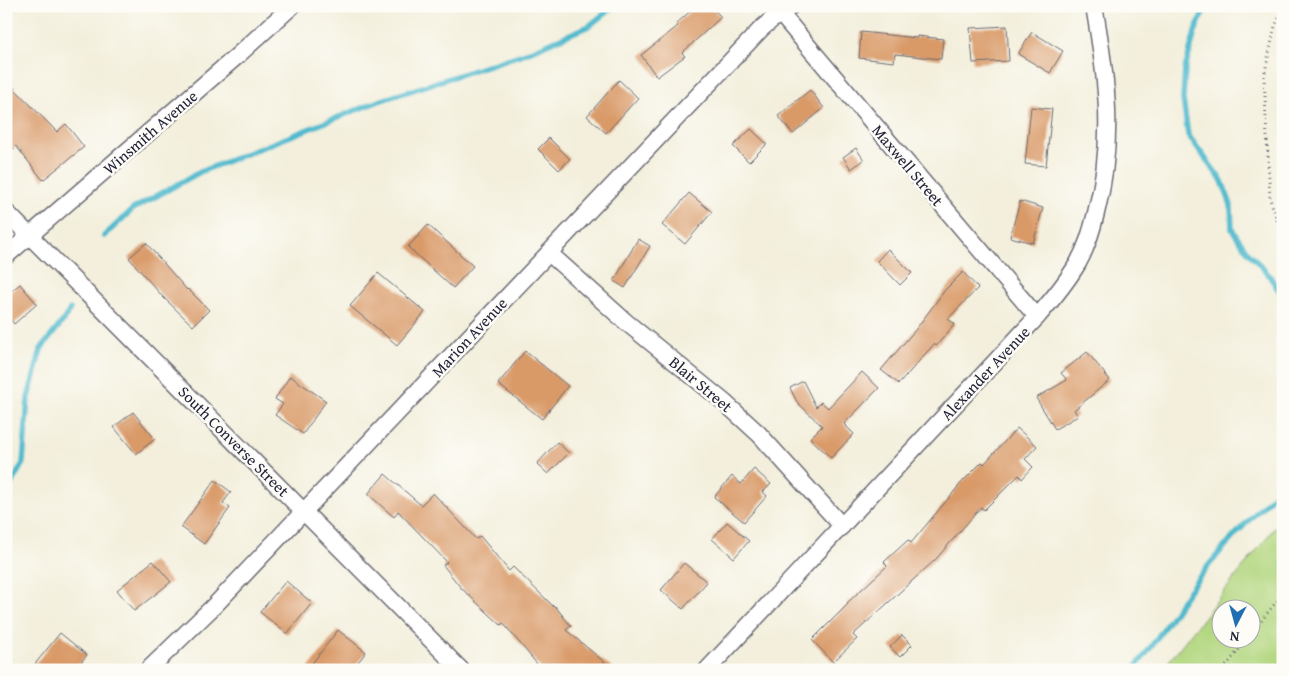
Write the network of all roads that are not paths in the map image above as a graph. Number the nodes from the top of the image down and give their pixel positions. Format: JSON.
{"nodes":[{"id":1,"x":292,"y":6,"type":"edge"},
{"id":2,"x":1094,"y":6,"type":"edge"},
{"id":3,"x":785,"y":10,"type":"edge"},
{"id":4,"x":6,"y":212,"type":"edge"},
{"id":5,"x":30,"y":236,"type":"junction"},
{"id":6,"x":549,"y":253,"type":"junction"},
{"id":7,"x":6,"y":256,"type":"edge"},
{"id":8,"x":1037,"y":317,"type":"junction"},
{"id":9,"x":303,"y":512,"type":"junction"},
{"id":10,"x":842,"y":526,"type":"junction"},
{"id":11,"x":148,"y":670,"type":"edge"},
{"id":12,"x":461,"y":670,"type":"edge"},
{"id":13,"x":707,"y":670,"type":"edge"}],
"edges":[{"from":1,"to":5,"type":"street","name":"Winsmith Avenue"},
{"from":2,"to":8,"type":"street","name":"Alexander Avenue"},
{"from":3,"to":6,"type":"street","name":"Marion Avenue"},
{"from":3,"to":8,"type":"street","name":"Maxwell Street"},
{"from":4,"to":5,"type":"street","name":"South Converse Street"},
{"from":5,"to":7,"type":"street","name":"Winsmith Avenue"},
{"from":5,"to":9,"type":"street","name":"South Converse Street"},
{"from":6,"to":9,"type":"street","name":"Marion Avenue"},
{"from":6,"to":10,"type":"street","name":"Blair Street"},
{"from":8,"to":10,"type":"street","name":"Alexander Avenue"},
{"from":9,"to":11,"type":"street","name":"Marion Avenue"},
{"from":9,"to":12,"type":"street","name":"South Converse Street"},
{"from":10,"to":13,"type":"street","name":"Alexander Avenue"}]}
